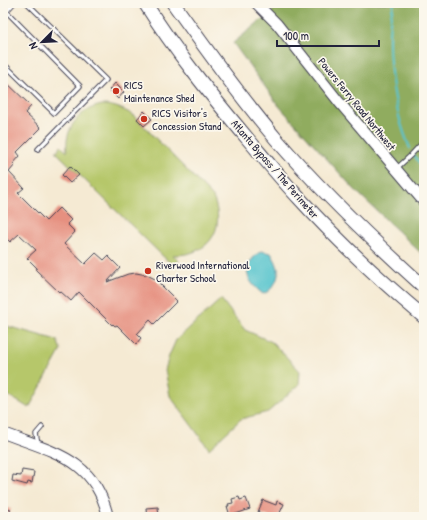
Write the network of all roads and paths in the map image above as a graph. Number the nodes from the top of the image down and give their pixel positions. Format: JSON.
{"nodes":[{"id":1,"x":14,"y":3,"type":"edge"},
{"id":2,"x":26,"y":3,"type":"edge"},
{"id":3,"x":145,"y":3,"type":"edge"},
{"id":4,"x":174,"y":3,"type":"edge"},
{"id":5,"x":256,"y":3,"type":"edge"},
{"id":6,"x":6,"y":11,"type":"junction"},
{"id":7,"x":3,"y":15,"type":"edge"},
{"id":8,"x":3,"y":63,"type":"edge"},
{"id":9,"x":424,"y":141,"type":"edge"},
{"id":10,"x":38,"y":149,"type":"dead end"},
{"id":11,"x":396,"y":169,"type":"junction"},
{"id":12,"x":424,"y":202,"type":"edge"},
{"id":13,"x":424,"y":287,"type":"edge"},
{"id":14,"x":424,"y":317,"type":"edge"},
{"id":15,"x":42,"y":427,"type":"dead end"},
{"id":16,"x":3,"y":433,"type":"edge"},
{"id":17,"x":39,"y":447,"type":"junction"},
{"id":18,"x":108,"y":517,"type":"edge"}],
"edges":[{"from":1,"to":6,"type":"lane"},
{"from":2,"to":10,"type":"lane"},
{"from":3,"to":14,"type":"highway","name":"Atlanta Bypass / The Perimeter"},
{"from":4,"to":13,"type":"highway","name":"Atlanta Bypass / The Perimeter"},
{"from":5,"to":11,"type":"street","name":"Powers Ferry Road Northwest"},
{"from":6,"to":7,"type":"lane"},
{"from":6,"to":8,"type":"lane"},
{"from":9,"to":11,"type":"lane"},
{"from":11,"to":12,"type":"street","name":"Powers Ferry Road Northwest"},
{"from":15,"to":17,"type":"lane"},
{"from":16,"to":17,"type":"street"},
{"from":17,"to":18,"type":"street"}]}
